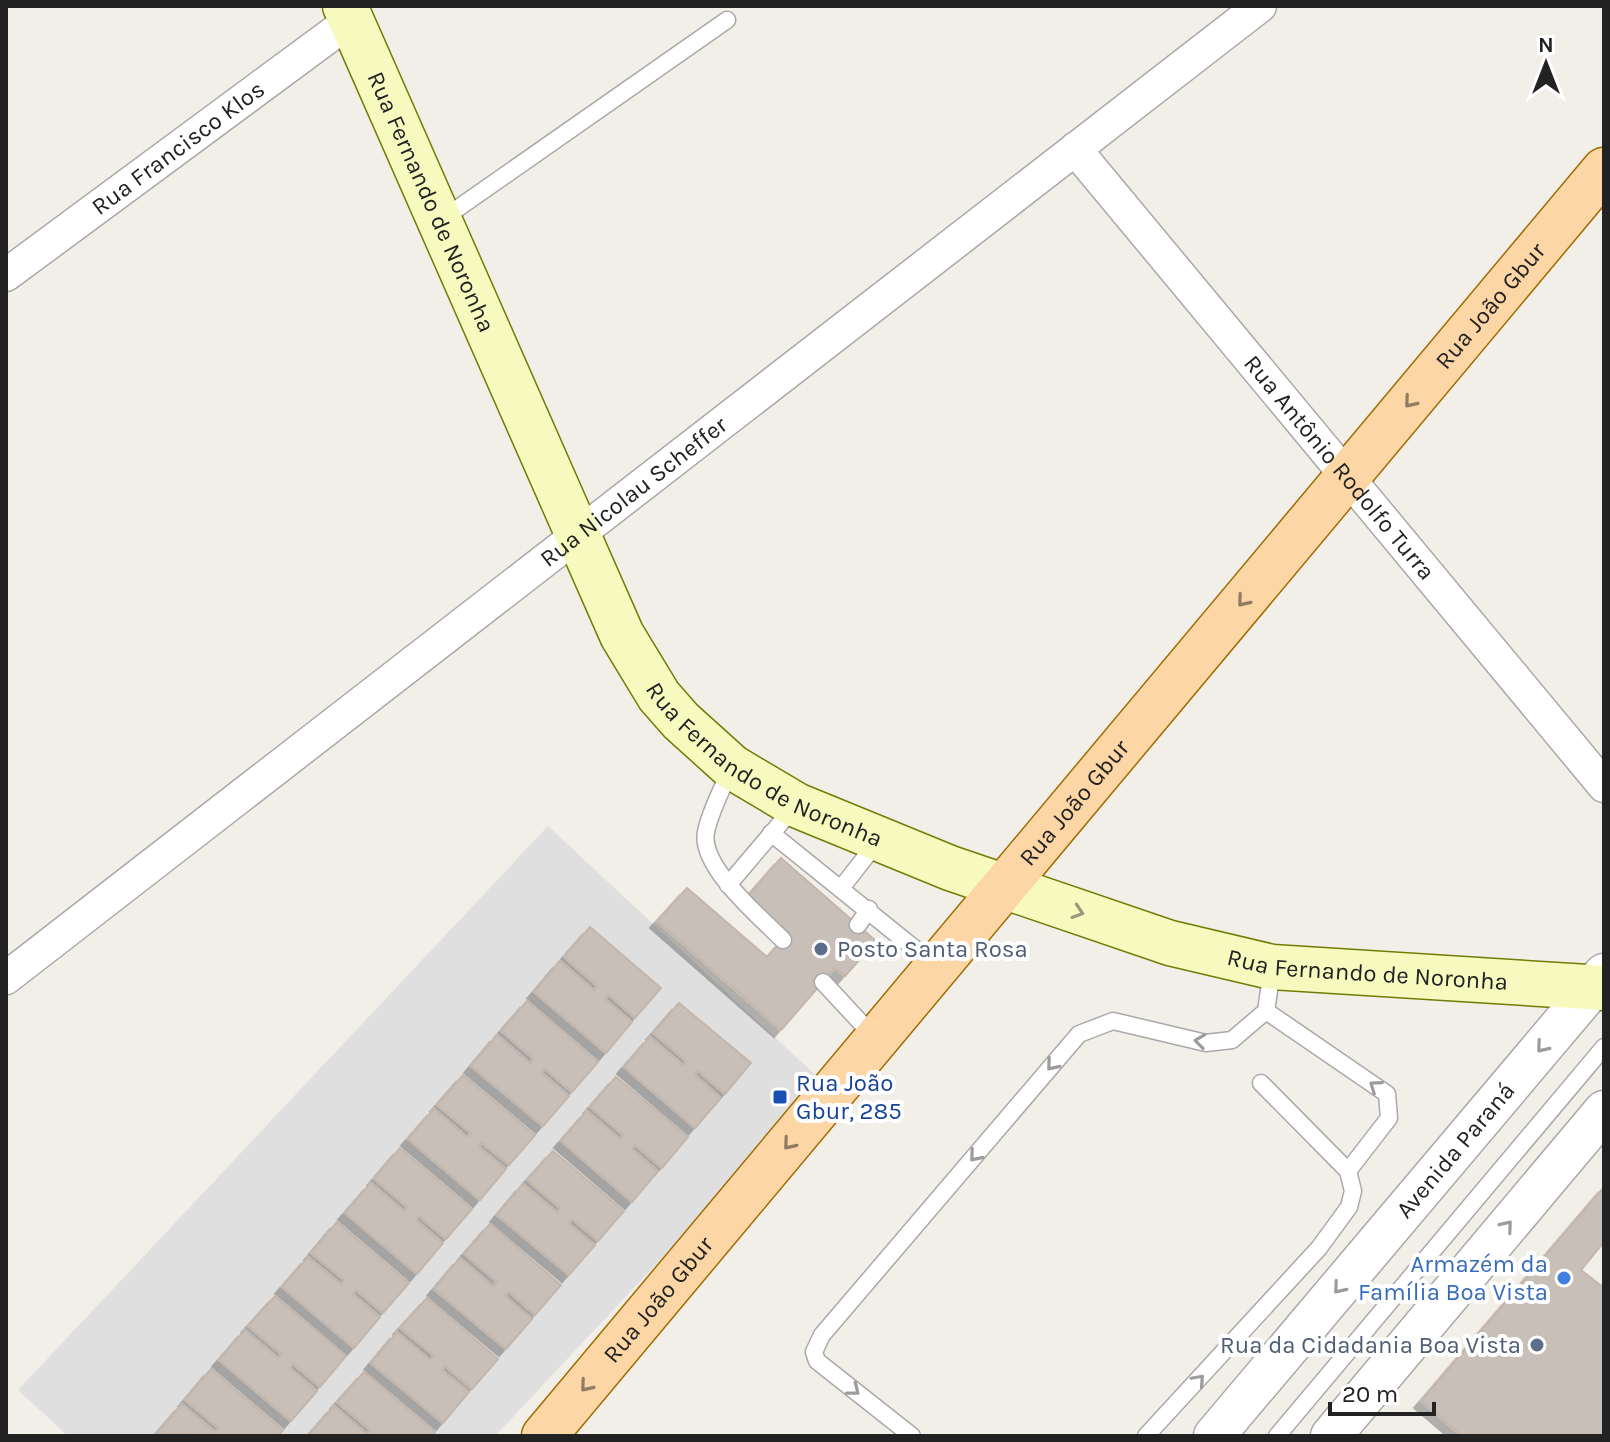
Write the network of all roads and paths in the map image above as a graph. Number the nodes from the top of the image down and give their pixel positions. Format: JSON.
{"nodes":[{"id":1,"x":1260,"y":6,"type":"edge"},
{"id":2,"x":348,"y":13,"type":"edge"},
{"id":3,"x":727,"y":20,"type":"dead end"},
{"id":4,"x":1075,"y":149,"type":"junction"},
{"id":5,"x":1604,"y":170,"type":"edge"},
{"id":6,"x":440,"y":221,"type":"junction"},
{"id":7,"x":6,"y":275,"type":"edge"},
{"id":8,"x":1347,"y":477,"type":"junction"},
{"id":9,"x":577,"y":535,"type":"junction"},
{"id":10,"x":732,"y":767,"type":"junction"},
{"id":11,"x":1604,"y":786,"type":"edge"},
{"id":12,"x":783,"y":819,"type":"junction"},
{"id":13,"x":878,"y":840,"type":"junction"},
{"id":14,"x":728,"y":885,"type":"junction"},
{"id":15,"x":842,"y":887,"type":"junction"},
{"id":16,"x":1004,"y":888,"type":"junction"},
{"id":17,"x":869,"y":909,"type":"junction"},
{"id":18,"x":858,"y":925,"type":"dead end"},
{"id":19,"x":783,"y":940,"type":"dead end"},
{"id":20,"x":937,"y":967,"type":"junction"},
{"id":21,"x":1272,"y":967,"type":"junction"},
{"id":22,"x":6,"y":978,"type":"edge"},
{"id":23,"x":823,"y":982,"type":"dead end"},
{"id":24,"x":1600,"y":983,"type":"edge"},
{"id":25,"x":1266,"y":1011,"type":"junction"},
{"id":26,"x":876,"y":1039,"type":"junction"},
{"id":27,"x":1604,"y":1047,"type":"edge"},
{"id":28,"x":1261,"y":1083,"type":"dead end"},
{"id":29,"x":1604,"y":1111,"type":"edge"},
{"id":30,"x":1348,"y":1171,"type":"junction"},
{"id":31,"x":544,"y":1436,"type":"edge"},
{"id":32,"x":912,"y":1436,"type":"edge"},
{"id":33,"x":1146,"y":1436,"type":"edge"},
{"id":34,"x":1214,"y":1436,"type":"edge"},
{"id":35,"x":1277,"y":1436,"type":"edge"},
{"id":36,"x":1331,"y":1436,"type":"edge"}],
"edges":[{"from":1,"to":4,"type":"street","name":"Rua Nicolau Scheffer"},
{"from":2,"to":6,"type":"main road","name":"Rua Fernando de Noronha"},
{"from":2,"to":7,"type":"street","name":"Rua Francisco Klos"},
{"from":3,"to":6,"type":"lane"},
{"from":4,"to":8,"type":"street","name":"Rua Antônio Rodolfo Turra"},
{"from":4,"to":9,"type":"street","name":"Rua Nicolau Scheffer"},
{"from":5,"to":8,"type":"main road","name":"Rua João Gbur","one_way":true},
{"from":6,"to":9,"type":"main road","name":"Rua Fernando de Noronha"},
{"from":8,"to":11,"type":"street","name":"Rua Antônio Rodolfo Turra"},
{"from":8,"to":16,"type":"main road","name":"Rua João Gbur","one_way":true},
{"from":9,"to":10,"type":"main road","name":"Rua Fernando de Noronha"},
{"from":9,"to":22,"type":"street","name":"Rua Nicolau Scheffer"},
{"from":10,"to":12,"type":"main road","name":"Rua Fernando de Noronha"},
{"from":10,"to":14,"type":"lane"},
{"from":12,"to":13,"type":"main road","name":"Rua Fernando de Noronha"},
{"from":12,"to":14,"type":"lane"},
{"from":12,"to":15,"type":"lane"},
{"from":13,"to":15,"type":"lane"},
{"from":13,"to":16,"type":"main road","name":"Rua Fernando de Noronha"},
{"from":14,"to":19,"type":"lane"},
{"from":15,"to":17,"type":"lane"},
{"from":16,"to":20,"type":"main road","name":"Rua João Gbur"},
{"from":16,"to":21,"type":"main road","name":"Rua Fernando de Noronha","one_way":true},
{"from":17,"to":18,"type":"lane"},
{"from":17,"to":20,"type":"lane"},
{"from":20,"to":26,"type":"main road","name":"Rua João Gbur"},
{"from":21,"to":24,"type":"main road","name":"Rua Fernando de Noronha"},
{"from":21,"to":25,"type":"lane"},
{"from":23,"to":26,"type":"lane"},
{"from":24,"to":34,"type":"street","name":"Avenida Paraná","one_way":true},
{"from":30,"to":25,"type":"lane","one_way":true},
{"from":25,"to":32,"type":"lane","one_way":true},
{"from":26,"to":31,"type":"main road","name":"Rua João Gbur","one_way":true},
{"from":27,"to":35,"type":"lane"},
{"from":28,"to":30,"type":"lane"},
{"from":36,"to":29,"type":"street","one_way":true},
{"from":33,"to":30,"type":"lane","one_way":true}]}
